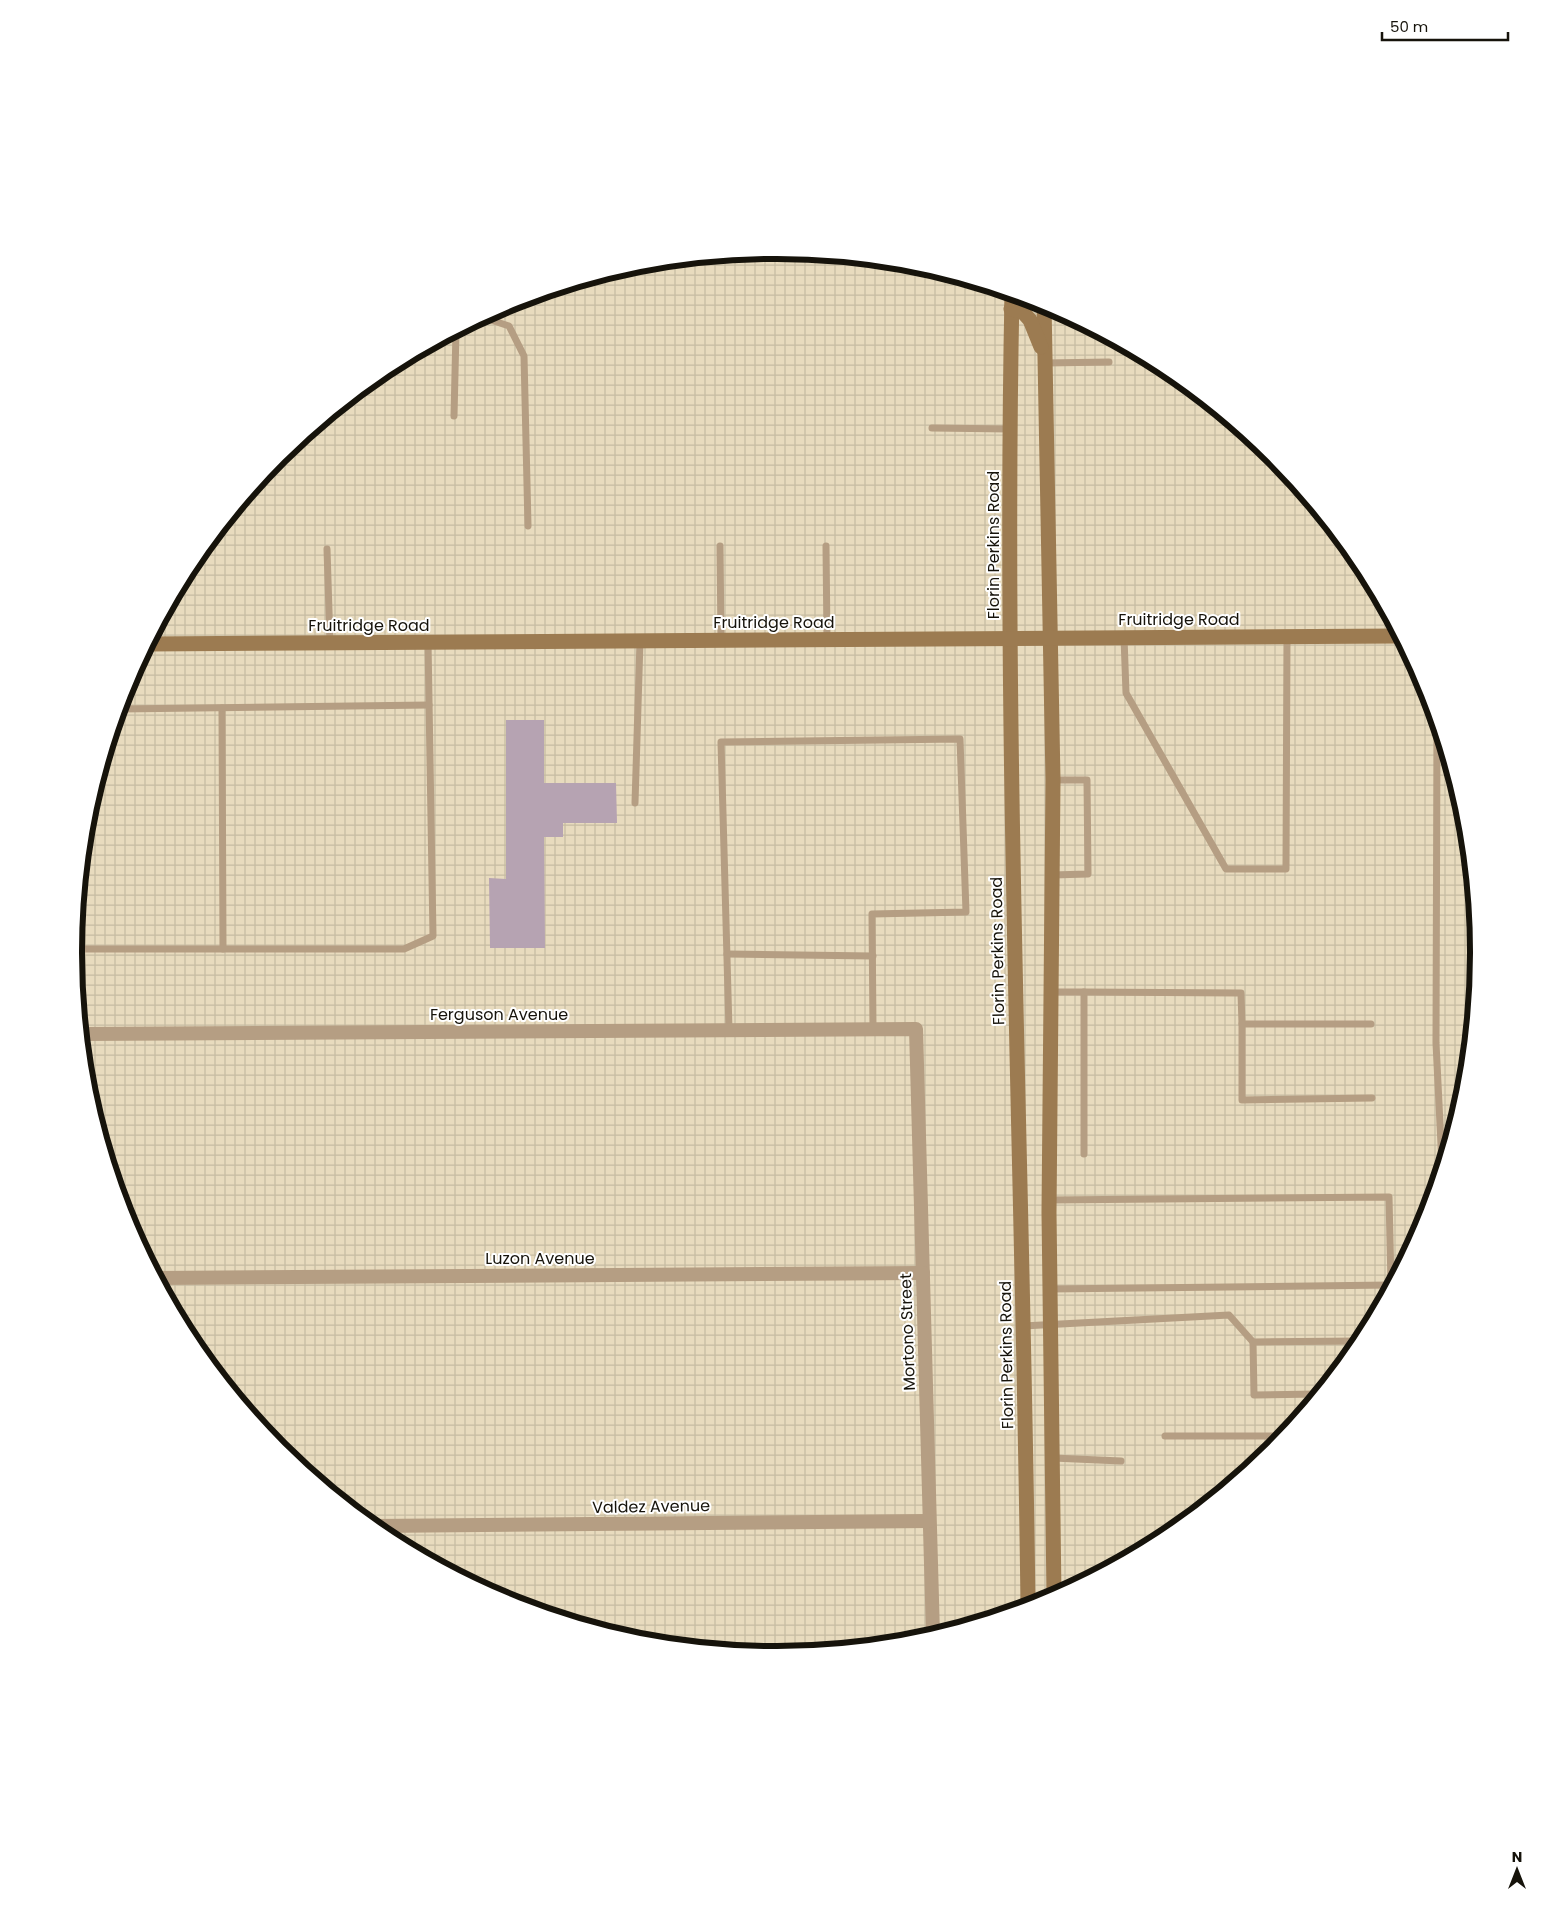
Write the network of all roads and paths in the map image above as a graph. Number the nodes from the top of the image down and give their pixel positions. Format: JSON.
{"nodes":[{"id":1,"x":1012,"y":301,"type":"edge"},
{"id":2,"x":1044,"y":313,"type":"edge"},
{"id":3,"x":492,"y":320,"type":"edge"},
{"id":4,"x":456,"y":338,"type":"edge"},
{"id":5,"x":1044,"y":361,"type":"junction"},
{"id":6,"x":1109,"y":362,"type":"dead end"},
{"id":7,"x":454,"y":416,"type":"dead end"},
{"id":8,"x":932,"y":428,"type":"dead end"},
{"id":9,"x":1010,"y":429,"type":"junction"},
{"id":10,"x":528,"y":526,"type":"dead end"},
{"id":11,"x":720,"y":546,"type":"dead end"},
{"id":12,"x":826,"y":546,"type":"dead end"},
{"id":13,"x":327,"y":550,"type":"dead end"},
{"id":14,"x":1287,"y":636,"type":"junction"},
{"id":15,"x":1393,"y":636,"type":"edge"},
{"id":16,"x":1051,"y":637,"type":"junction"},
{"id":17,"x":1124,"y":637,"type":"junction"},
{"id":18,"x":1011,"y":638,"type":"junction"},
{"id":19,"x":827,"y":639,"type":"junction"},
{"id":20,"x":640,"y":640,"type":"junction"},
{"id":21,"x":721,"y":640,"type":"junction"},
{"id":22,"x":428,"y":642,"type":"junction"},
{"id":23,"x":330,"y":643,"type":"junction"},
{"id":24,"x":155,"y":644,"type":"edge"},
{"id":25,"x":429,"y":705,"type":"junction"},
{"id":26,"x":222,"y":708,"type":"junction"},
{"id":27,"x":127,"y":709,"type":"edge"},
{"id":28,"x":1437,"y":743,"type":"edge"},
{"id":29,"x":1053,"y":780,"type":"junction"},
{"id":30,"x":635,"y":803,"type":"dead end"},
{"id":31,"x":1052,"y":875,"type":"junction"},
{"id":32,"x":82,"y":949,"type":"edge"},
{"id":33,"x":223,"y":949,"type":"junction"},
{"id":34,"x":727,"y":954,"type":"junction"},
{"id":35,"x":872,"y":956,"type":"junction"},
{"id":36,"x":1051,"y":992,"type":"junction"},
{"id":37,"x":1084,"y":992,"type":"junction"},
{"id":38,"x":1242,"y":1024,"type":"junction"},
{"id":39,"x":1371,"y":1024,"type":"dead end"},
{"id":40,"x":873,"y":1029,"type":"junction"},
{"id":41,"x":916,"y":1029,"type":"joint"},
{"id":42,"x":728,"y":1030,"type":"junction"},
{"id":43,"x":87,"y":1034,"type":"edge"},
{"id":44,"x":1372,"y":1098,"type":"dead end"},
{"id":45,"x":1441,"y":1148,"type":"edge"},
{"id":46,"x":1084,"y":1154,"type":"dead end"},
{"id":47,"x":1049,"y":1200,"type":"junction"},
{"id":48,"x":923,"y":1273,"type":"junction"},
{"id":49,"x":1391,"y":1273,"type":"edge"},
{"id":50,"x":164,"y":1278,"type":"edge"},
{"id":51,"x":1384,"y":1285,"type":"edge"},
{"id":52,"x":1050,"y":1289,"type":"junction"},
{"id":53,"x":1051,"y":1325,"type":"junction"},
{"id":54,"x":1023,"y":1326,"type":"junction"},
{"id":55,"x":1351,"y":1341,"type":"edge"},
{"id":56,"x":1253,"y":1342,"type":"junction"},
{"id":57,"x":1310,"y":1394,"type":"edge"},
{"id":58,"x":1165,"y":1436,"type":"dead end"},
{"id":59,"x":1273,"y":1436,"type":"edge"},
{"id":60,"x":1053,"y":1458,"type":"junction"},
{"id":61,"x":1121,"y":1461,"type":"dead end"},
{"id":62,"x":929,"y":1521,"type":"junction"},
{"id":63,"x":387,"y":1526,"type":"edge"},
{"id":64,"x":1054,"y":1587,"type":"edge"},
{"id":65,"x":1028,"y":1598,"type":"edge"},
{"id":66,"x":933,"y":1628,"type":"edge"}],
"edges":[{"from":1,"to":5,"type":"main road"},
{"from":1,"to":9,"type":"main road","name":"Florin Perkins Road"},
{"from":2,"to":5,"type":"main road"},
{"from":3,"to":10,"type":"lane"},
{"from":4,"to":7,"type":"lane"},
{"from":5,"to":6,"type":"lane"},
{"from":5,"to":16,"type":"main road"},
{"from":8,"to":9,"type":"lane"},
{"from":9,"to":18,"type":"main road","name":"Florin Perkins Road"},
{"from":11,"to":21,"type":"lane"},
{"from":12,"to":19,"type":"lane"},
{"from":13,"to":23,"type":"lane"},
{"from":14,"to":15,"type":"main road","name":"Fruitridge Road"},
{"from":14,"to":17,"type":"main road","name":"Fruitridge Road"},
{"from":14,"to":17,"type":"lane"},
{"from":16,"to":17,"type":"main road","name":"Fruitridge Road"},
{"from":16,"to":18,"type":"main road","name":"Fruitridge Road"},
{"from":16,"to":29,"type":"main road"},
{"from":18,"to":19,"type":"main road","name":"Fruitridge Road"},
{"from":18,"to":54,"type":"main road","name":"Florin Perkins Road"},
{"from":19,"to":21,"type":"main road","name":"Fruitridge Road"},
{"from":20,"to":21,"type":"main road","name":"Fruitridge Road"},
{"from":20,"to":22,"type":"main road","name":"Fruitridge Road"},
{"from":20,"to":30,"type":"lane"},
{"from":22,"to":23,"type":"main road","name":"Fruitridge Road"},
{"from":22,"to":25,"type":"lane"},
{"from":23,"to":24,"type":"main road","name":"Fruitridge Road"},
{"from":25,"to":26,"type":"lane"},
{"from":25,"to":33,"type":"lane"},
{"from":26,"to":27,"type":"lane"},
{"from":26,"to":33,"type":"lane"},
{"from":28,"to":45,"type":"lane"},
{"from":29,"to":31,"type":"main road"},
{"from":29,"to":31,"type":"lane"},
{"from":31,"to":36,"type":"main road"},
{"from":32,"to":33,"type":"lane"},
{"from":34,"to":35,"type":"lane"},
{"from":34,"to":35,"type":"lane"},
{"from":34,"to":42,"type":"lane"},
{"from":35,"to":40,"type":"lane"},
{"from":36,"to":37,"type":"lane"},
{"from":36,"to":47,"type":"main road"},
{"from":37,"to":38,"type":"lane"},
{"from":37,"to":46,"type":"lane"},
{"from":38,"to":39,"type":"lane"},
{"from":38,"to":44,"type":"lane"},
{"from":40,"to":41,"type":"street","name":"Ferguson Avenue"},
{"from":40,"to":42,"type":"street","name":"Ferguson Avenue"},
{"from":41,"to":48,"type":"street","name":"Mortono Street"},
{"from":42,"to":43,"type":"street","name":"Ferguson Avenue"},
{"from":47,"to":49,"type":"lane"},
{"from":47,"to":52,"type":"main road"},
{"from":48,"to":50,"type":"street","name":"Luzon Avenue"},
{"from":48,"to":62,"type":"street","name":"Mortono Street"},
{"from":51,"to":52,"type":"lane"},
{"from":52,"to":53,"type":"main road"},
{"from":53,"to":54,"type":"lane"},
{"from":53,"to":56,"type":"lane"},
{"from":53,"to":60,"type":"main road"},
{"from":54,"to":65,"type":"main road","name":"Florin Perkins Road"},
{"from":55,"to":56,"type":"lane"},
{"from":56,"to":57,"type":"lane"},
{"from":58,"to":59,"type":"lane"},
{"from":60,"to":61,"type":"lane"},
{"from":60,"to":64,"type":"main road"},
{"from":62,"to":63,"type":"street","name":"Valdez Avenue"},
{"from":62,"to":66,"type":"street","name":"Mortono Street"}]}
